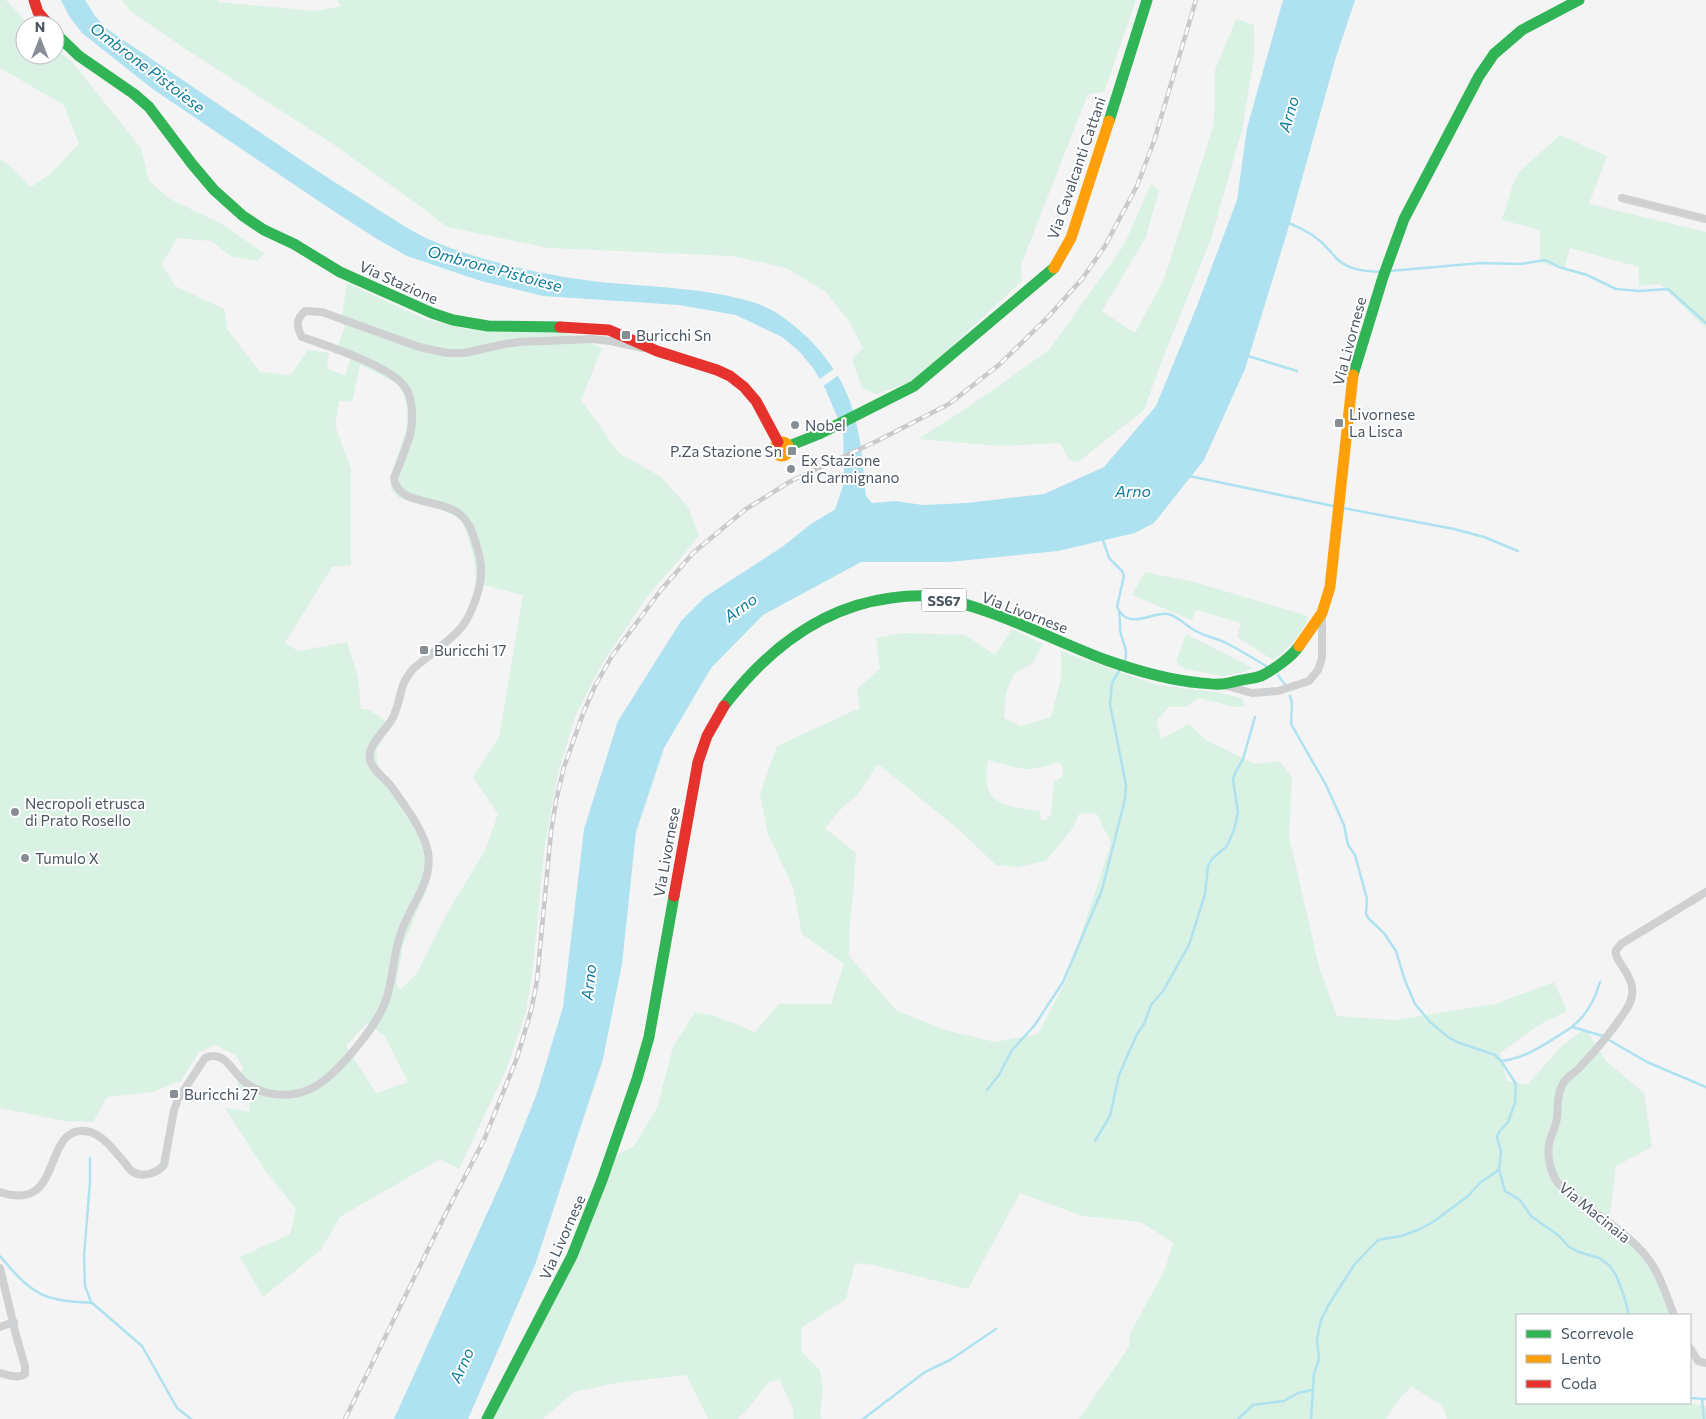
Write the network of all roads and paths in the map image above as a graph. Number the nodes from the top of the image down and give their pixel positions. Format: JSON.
{"nodes":[{"id":1,"x":34,"y":0,"type":"edge"},
{"id":2,"x":1147,"y":0,"type":"edge"},
{"id":3,"x":1579,"y":0,"type":"edge"},
{"id":4,"x":41,"y":15,"type":"edge"},
{"id":5,"x":65,"y":43,"type":"edge"},
{"id":6,"x":1622,"y":198,"type":"dead end"},
{"id":7,"x":1706,"y":218,"type":"edge"},
{"id":8,"x":657,"y":351,"type":"junction"},
{"id":9,"x":846,"y":421,"type":"joint"},
{"id":10,"x":1322,"y":612,"type":"junction"},
{"id":11,"x":1221,"y":685,"type":"junction"},
{"id":12,"x":1706,"y":892,"type":"edge"},
{"id":13,"x":0,"y":1192,"type":"edge"},
{"id":14,"x":0,"y":1268,"type":"edge"},
{"id":15,"x":1674,"y":1314,"type":"edge"},
{"id":16,"x":14,"y":1322,"type":"junction"},
{"id":17,"x":0,"y":1327,"type":"edge"},
{"id":18,"x":1691,"y":1350,"type":"edge"},
{"id":19,"x":1706,"y":1364,"type":"edge"},
{"id":20,"x":0,"y":1373,"type":"edge"},
{"id":21,"x":487,"y":1419,"type":"edge"}],
"edges":[{"from":1,"to":4,"type":"main road"},
{"from":2,"to":9,"type":"main road","name":"Via Cavalcanti Cattani"},
{"from":3,"to":10,"type":"main road","name":"Via Livornese","number":"SS67"},
{"from":5,"to":8,"type":"main road","name":"Via Stazione"},
{"from":6,"to":7,"type":"street"},
{"from":8,"to":9,"type":"main road","name":"Via Stazione"},
{"from":8,"to":13,"type":"street"},
{"from":10,"to":11,"type":"main road","name":"Via Livornese","number":"SS67"},
{"from":10,"to":11,"type":"street"},
{"from":11,"to":21,"type":"main road","name":"Via Livornese","number":"SS67"},
{"from":12,"to":15,"type":"street","name":"Via Macinaia"},
{"from":14,"to":16,"type":"street"},
{"from":16,"to":17,"type":"street"},
{"from":16,"to":20,"type":"street"},
{"from":18,"to":19,"type":"street"}]}
